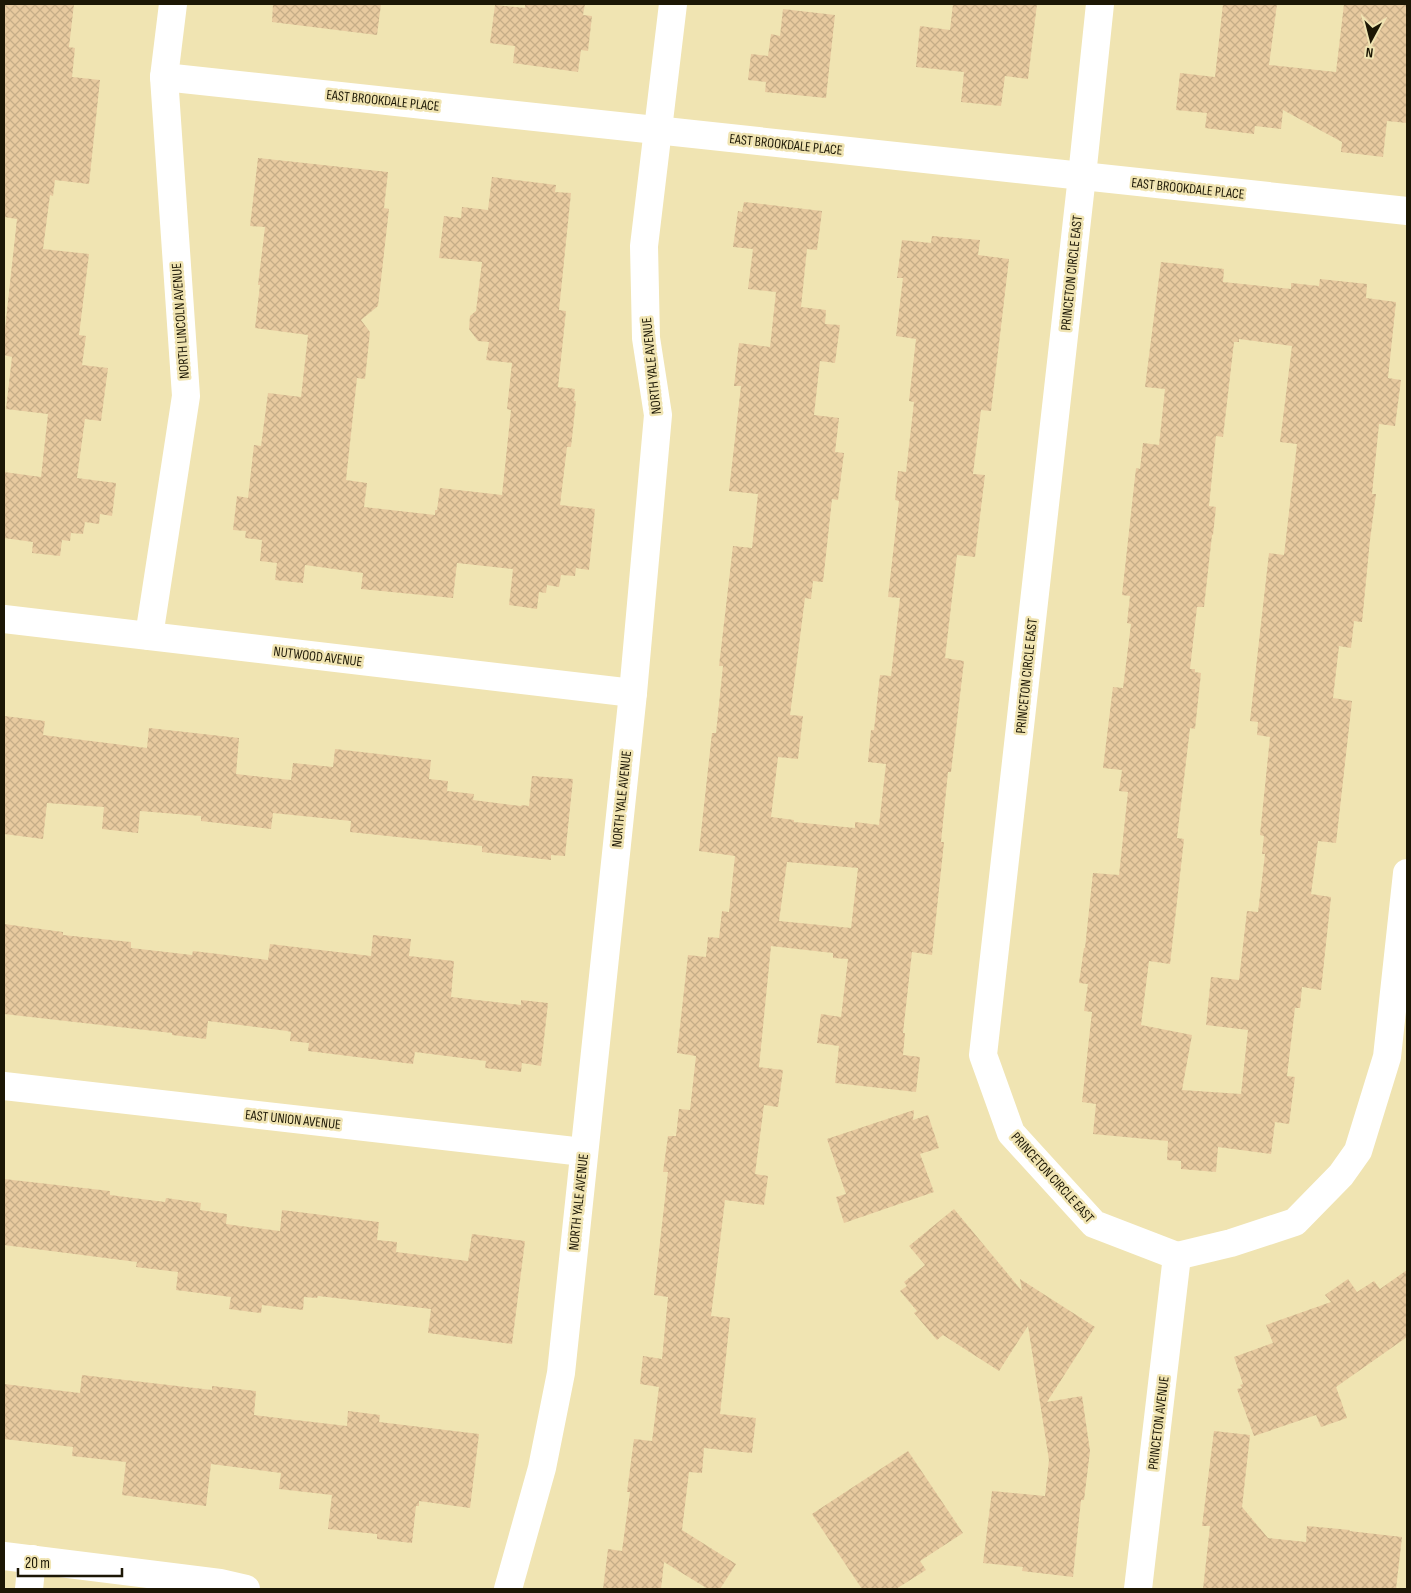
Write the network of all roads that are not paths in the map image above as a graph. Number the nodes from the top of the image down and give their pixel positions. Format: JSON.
{"nodes":[{"id":1,"x":173,"y":4,"type":"edge"},
{"id":2,"x":673,"y":4,"type":"edge"},
{"id":3,"x":1100,"y":4,"type":"edge"},
{"id":4,"x":164,"y":77,"type":"junction"},
{"id":5,"x":659,"y":130,"type":"junction"},
{"id":6,"x":1082,"y":176,"type":"junction"},
{"id":7,"x":1407,"y":211,"type":"edge"},
{"id":8,"x":4,"y":619,"type":"edge"},
{"id":9,"x":149,"y":636,"type":"junction"},
{"id":10,"x":633,"y":694,"type":"junction"},
{"id":11,"x":1407,"y":873,"type":"edge"},
{"id":12,"x":4,"y":1086,"type":"edge"},
{"id":13,"x":583,"y":1152,"type":"junction"},
{"id":14,"x":1177,"y":1256,"type":"junction"},
{"id":15,"x":4,"y":1556,"type":"edge"},
{"id":16,"x":32,"y":1559,"type":"junction"},
{"id":17,"x":29,"y":1589,"type":"edge"},
{"id":18,"x":246,"y":1589,"type":"edge"},
{"id":19,"x":508,"y":1589,"type":"edge"},
{"id":20,"x":1138,"y":1589,"type":"edge"}],
"edges":[{"from":1,"to":4,"type":"street","name":"NORTH LINCOLN AVENUE"},
{"from":2,"to":5,"type":"street","name":"NORTH YALE AVENUE"},
{"from":3,"to":6,"type":"street","name":"PRINCETON CIRCLE EAST"},
{"from":4,"to":5,"type":"street","name":"EAST BROOKDALE PLACE"},
{"from":4,"to":9,"type":"street","name":"NORTH LINCOLN AVENUE"},
{"from":5,"to":6,"type":"street","name":"EAST BROOKDALE PLACE"},
{"from":5,"to":10,"type":"street","name":"NORTH YALE AVENUE"},
{"from":6,"to":7,"type":"street","name":"EAST BROOKDALE PLACE"},
{"from":6,"to":14,"type":"street","name":"PRINCETON CIRCLE EAST"},
{"from":8,"to":9,"type":"street","name":"NUTWOOD AVENUE"},
{"from":9,"to":10,"type":"street","name":"NUTWOOD AVENUE"},
{"from":10,"to":13,"type":"street","name":"NORTH YALE AVENUE"},
{"from":11,"to":14,"type":"street"},
{"from":12,"to":13,"type":"street","name":"EAST UNION AVENUE"},
{"from":13,"to":19,"type":"street","name":"NORTH YALE AVENUE"},
{"from":14,"to":20,"type":"street","name":"PRINCETON AVENUE"},
{"from":15,"to":16,"type":"street"},
{"from":16,"to":17,"type":"street"},
{"from":16,"to":18,"type":"street"}]}
